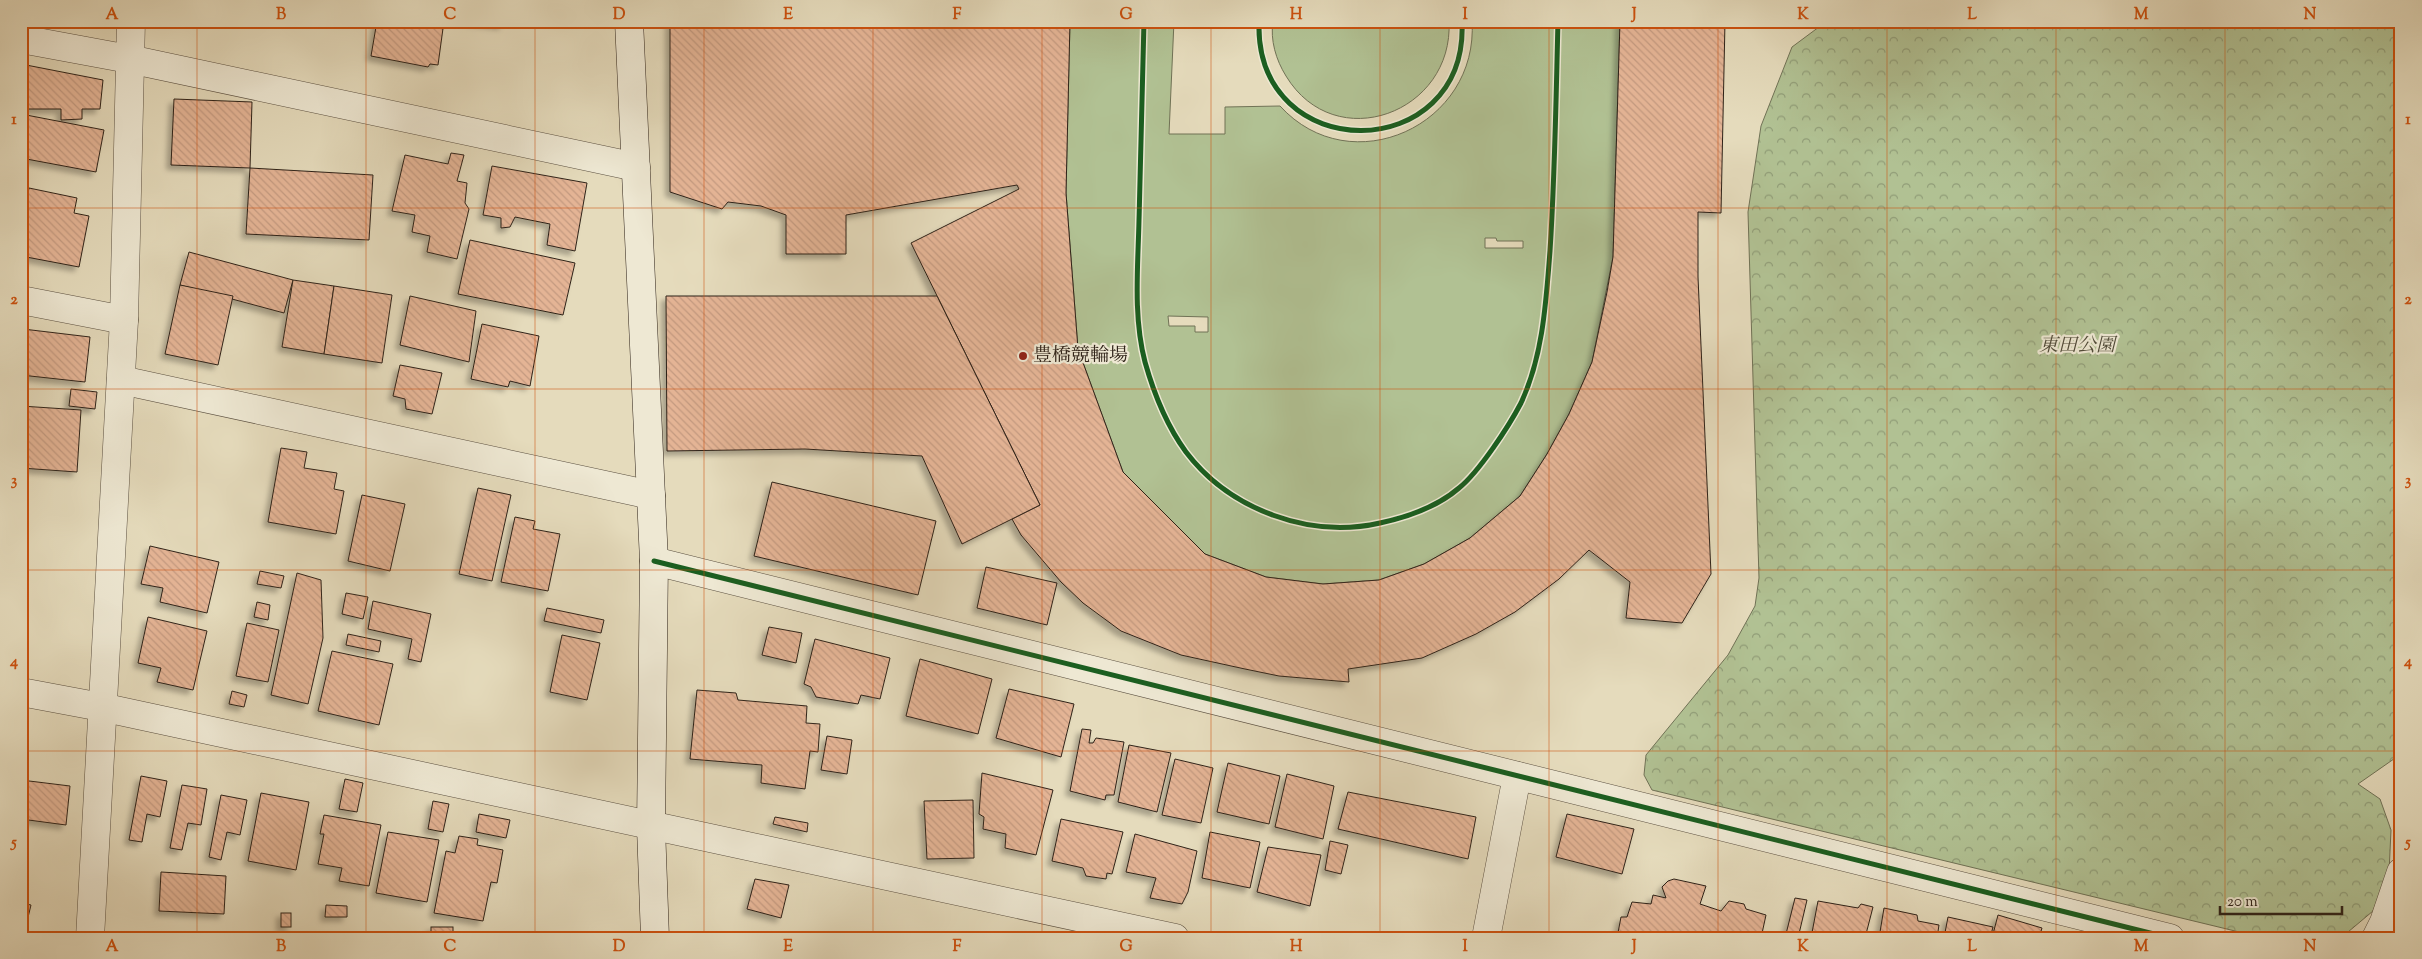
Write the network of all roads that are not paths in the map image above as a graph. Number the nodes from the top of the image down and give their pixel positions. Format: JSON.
{"nodes":[{"id":1,"x":131,"y":21,"type":"edge"},
{"id":2,"x":629,"y":21,"type":"edge"},
{"id":3,"x":21,"y":39,"type":"edge"},
{"id":4,"x":129,"y":59,"type":"junction"},
{"id":5,"x":636,"y":167,"type":"junction"},
{"id":6,"x":21,"y":300,"type":"edge"},
{"id":7,"x":124,"y":320,"type":"junction"},
{"id":8,"x":122,"y":380,"type":"junction"},
{"id":9,"x":651,"y":494,"type":"junction"},
{"id":10,"x":654,"y":561,"type":"junction"},
{"id":11,"x":21,"y":692,"type":"edge"},
{"id":12,"x":101,"y":707,"type":"junction"},
{"id":13,"x":1517,"y":776,"type":"junction"},
{"id":14,"x":651,"y":827,"type":"junction"},
{"id":15,"x":2401,"y":872,"type":"edge"},
{"id":16,"x":90,"y":938,"type":"edge"},
{"id":17,"x":655,"y":938,"type":"edge"},
{"id":18,"x":1175,"y":938,"type":"edge"},
{"id":19,"x":1486,"y":938,"type":"edge"},
{"id":20,"x":2170,"y":938,"type":"edge"},
{"id":21,"x":2376,"y":938,"type":"edge"}],
"edges":[{"from":1,"to":4,"type":"street"},
{"from":2,"to":5,"type":"street"},
{"from":3,"to":4,"type":"street"},
{"from":4,"to":5,"type":"street"},
{"from":4,"to":7,"type":"street"},
{"from":5,"to":9,"type":"street"},
{"from":6,"to":7,"type":"street"},
{"from":7,"to":8,"type":"street"},
{"from":8,"to":9,"type":"street"},
{"from":8,"to":12,"type":"street"},
{"from":9,"to":10,"type":"street"},
{"from":10,"to":13,"type":"street"},
{"from":10,"to":14,"type":"street"},
{"from":11,"to":12,"type":"street"},
{"from":12,"to":14,"type":"street"},
{"from":12,"to":16,"type":"street"},
{"from":13,"to":19,"type":"street"},
{"from":13,"to":20,"type":"street"},
{"from":14,"to":17,"type":"street"},
{"from":14,"to":18,"type":"street"},
{"from":15,"to":21,"type":"street"}]}
